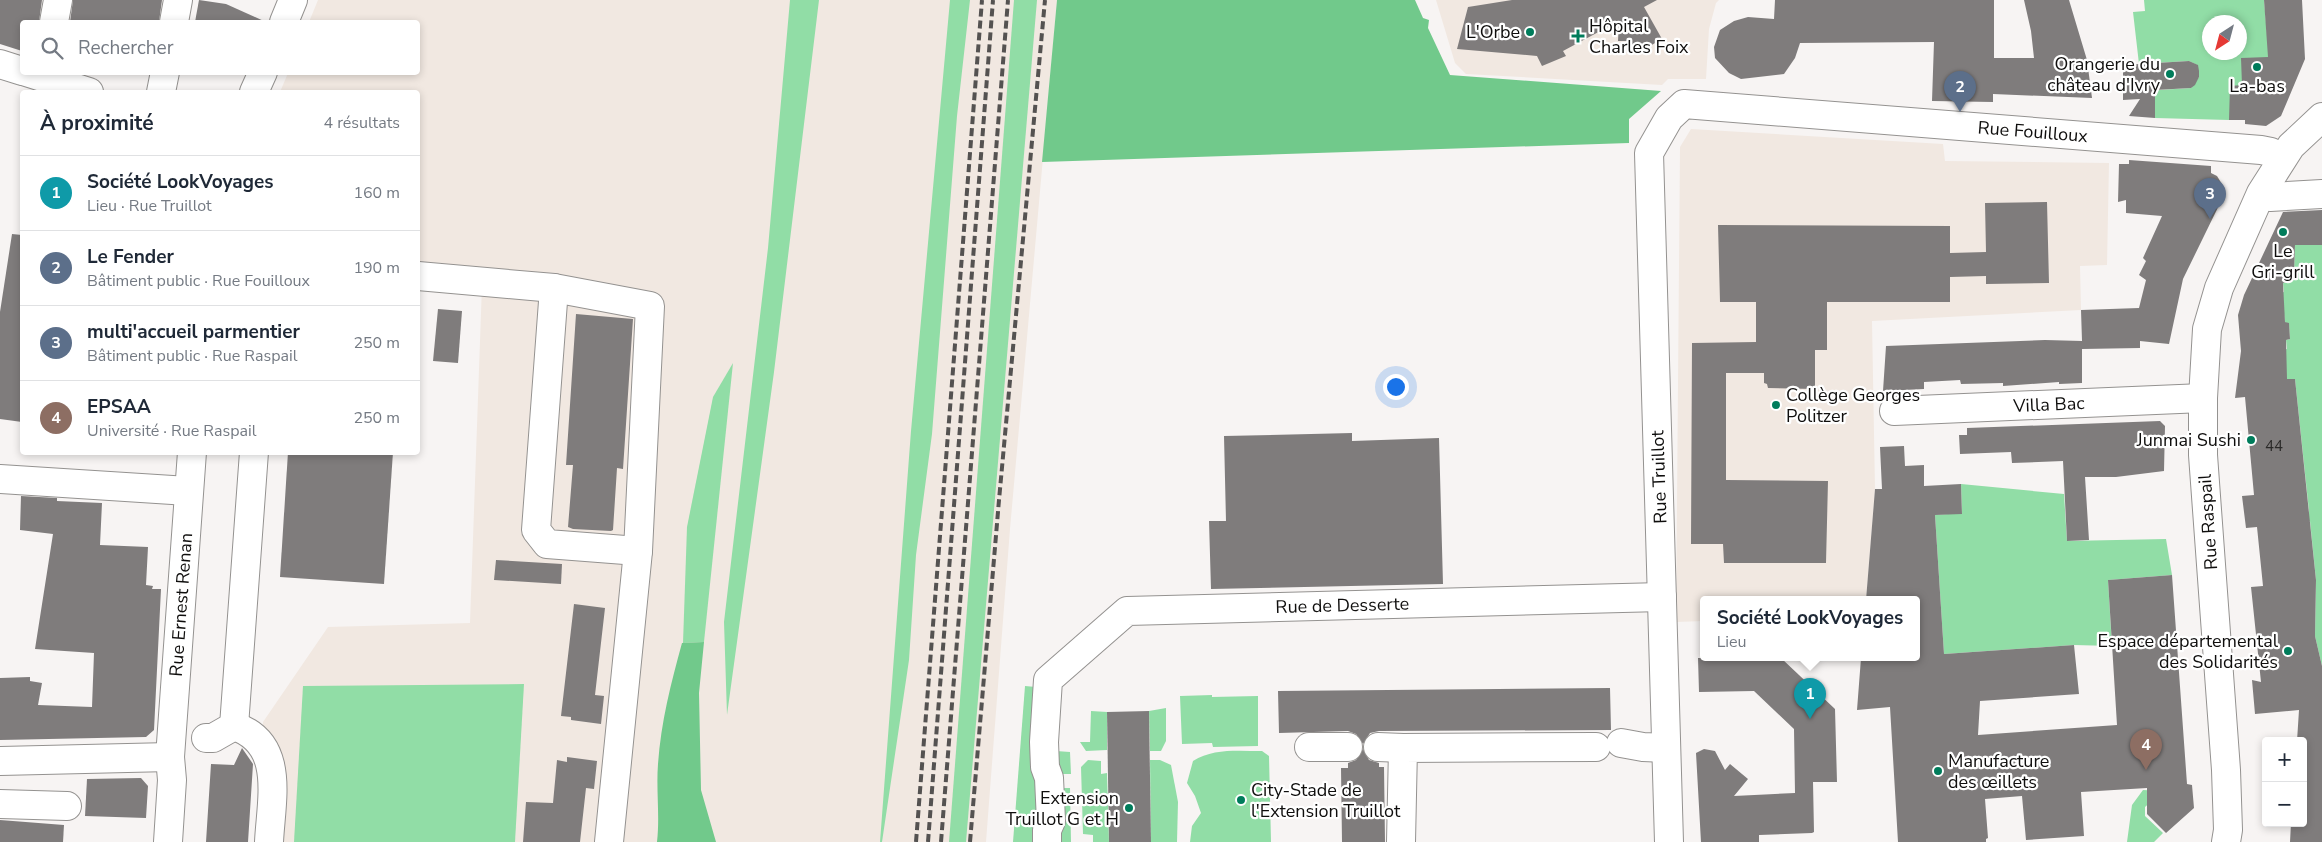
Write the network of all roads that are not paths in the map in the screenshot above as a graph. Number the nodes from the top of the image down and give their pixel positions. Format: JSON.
{"nodes":[{"id":1,"x":58,"y":0,"type":"edge"},
{"id":2,"x":178,"y":0,"type":"edge"},
{"id":3,"x":293,"y":0,"type":"edge"},
{"id":4,"x":54,"y":20,"type":"edge"},
{"id":5,"x":174,"y":20,"type":"edge"},
{"id":6,"x":285,"y":20,"type":"edge"},
{"id":7,"x":0,"y":64,"type":"edge"},
{"id":8,"x":20,"y":70,"type":"edge"},
{"id":9,"x":38,"y":75,"type":"edge"},
{"id":10,"x":164,"y":75,"type":"edge"},
{"id":11,"x":262,"y":75,"type":"edge"},
{"id":12,"x":83,"y":90,"type":"edge"},
{"id":13,"x":161,"y":90,"type":"edge"},
{"id":14,"x":255,"y":90,"type":"edge"},
{"id":15,"x":2322,"y":117,"type":"edge"},
{"id":16,"x":1670,"y":118,"type":"joint"},
{"id":17,"x":2282,"y":158,"type":"junction"},
{"id":18,"x":2322,"y":194,"type":"edge"},
{"id":19,"x":2264,"y":197,"type":"junction"},
{"id":20,"x":420,"y":276,"type":"edge"},
{"id":21,"x":554,"y":288,"type":"junction"},
{"id":22,"x":2198,"y":398,"type":"junction"},
{"id":23,"x":1894,"y":411,"type":"dead end"},
{"id":24,"x":192,"y":455,"type":"edge"},
{"id":25,"x":254,"y":455,"type":"edge"},
{"id":26,"x":0,"y":479,"type":"edge"},
{"id":27,"x":188,"y":491,"type":"junction"},
{"id":28,"x":638,"y":551,"type":"junction"},
{"id":29,"x":1662,"y":597,"type":"junction"},
{"id":30,"x":234,"y":726,"type":"junction"},
{"id":31,"x":206,"y":738,"type":"dead end"},
{"id":32,"x":1309,"y":747,"type":"dead end"},
{"id":33,"x":1348,"y":747,"type":"dead end"},
{"id":34,"x":1666,"y":748,"type":"junction"},
{"id":35,"x":170,"y":757,"type":"junction"},
{"id":36,"x":0,"y":761,"type":"edge"},
{"id":37,"x":0,"y":804,"type":"edge"},
{"id":38,"x":67,"y":806,"type":"dead end"},
{"id":39,"x":168,"y":842,"type":"edge"},
{"id":40,"x":269,"y":842,"type":"edge"},
{"id":41,"x":609,"y":842,"type":"edge"},
{"id":42,"x":1047,"y":842,"type":"edge"},
{"id":43,"x":1402,"y":842,"type":"edge"},
{"id":44,"x":1669,"y":842,"type":"edge"},
{"id":45,"x":2214,"y":842,"type":"edge"},
{"id":46,"x":2226,"y":842,"type":"edge"}],
"edges":[{"from":1,"to":4,"type":"street"},
{"from":2,"to":5,"type":"street"},
{"from":3,"to":6,"type":"street"},
{"from":7,"to":8,"type":"street"},
{"from":9,"to":12,"type":"street"},
{"from":10,"to":13,"type":"street"},
{"from":11,"to":14,"type":"street"},
{"from":15,"to":17,"type":"street","name":"Rue Raspail"},
{"from":16,"to":17,"type":"street","name":"Rue Fouilloux"},
{"from":16,"to":29,"type":"street","name":"Rue Truillot"},
{"from":17,"to":19,"type":"street","name":"Rue Raspail"},
{"from":18,"to":19,"type":"street"},
{"from":19,"to":22,"type":"street","name":"Rue Raspail"},
{"from":20,"to":21,"type":"street"},
{"from":21,"to":28,"type":"street"},
{"from":21,"to":28,"type":"street"},
{"from":22,"to":23,"type":"street","name":"Villa Bac"},
{"from":22,"to":45,"type":"street"},
{"from":22,"to":46,"type":"street","name":"Rue Raspail"},
{"from":24,"to":27,"type":"street","name":"Rue Ernest Renan"},
{"from":25,"to":30,"type":"street"},
{"from":26,"to":27,"type":"street"},
{"from":27,"to":35,"type":"street","name":"Rue Ernest Renan"},
{"from":28,"to":41,"type":"street"},
{"from":29,"to":34,"type":"street","name":"Rue Truillot"},
{"from":29,"to":42,"type":"street","name":"Rue de Desserte"},
{"from":30,"to":31,"type":"street"},
{"from":30,"to":40,"type":"street"},
{"from":32,"to":33,"type":"street"},
{"from":34,"to":43,"type":"street"},
{"from":34,"to":44,"type":"street","name":"Rue Truillot"},
{"from":35,"to":36,"type":"street"},
{"from":35,"to":39,"type":"street","name":"Rue Ernest Renan"},
{"from":37,"to":38,"type":"street"}]}
